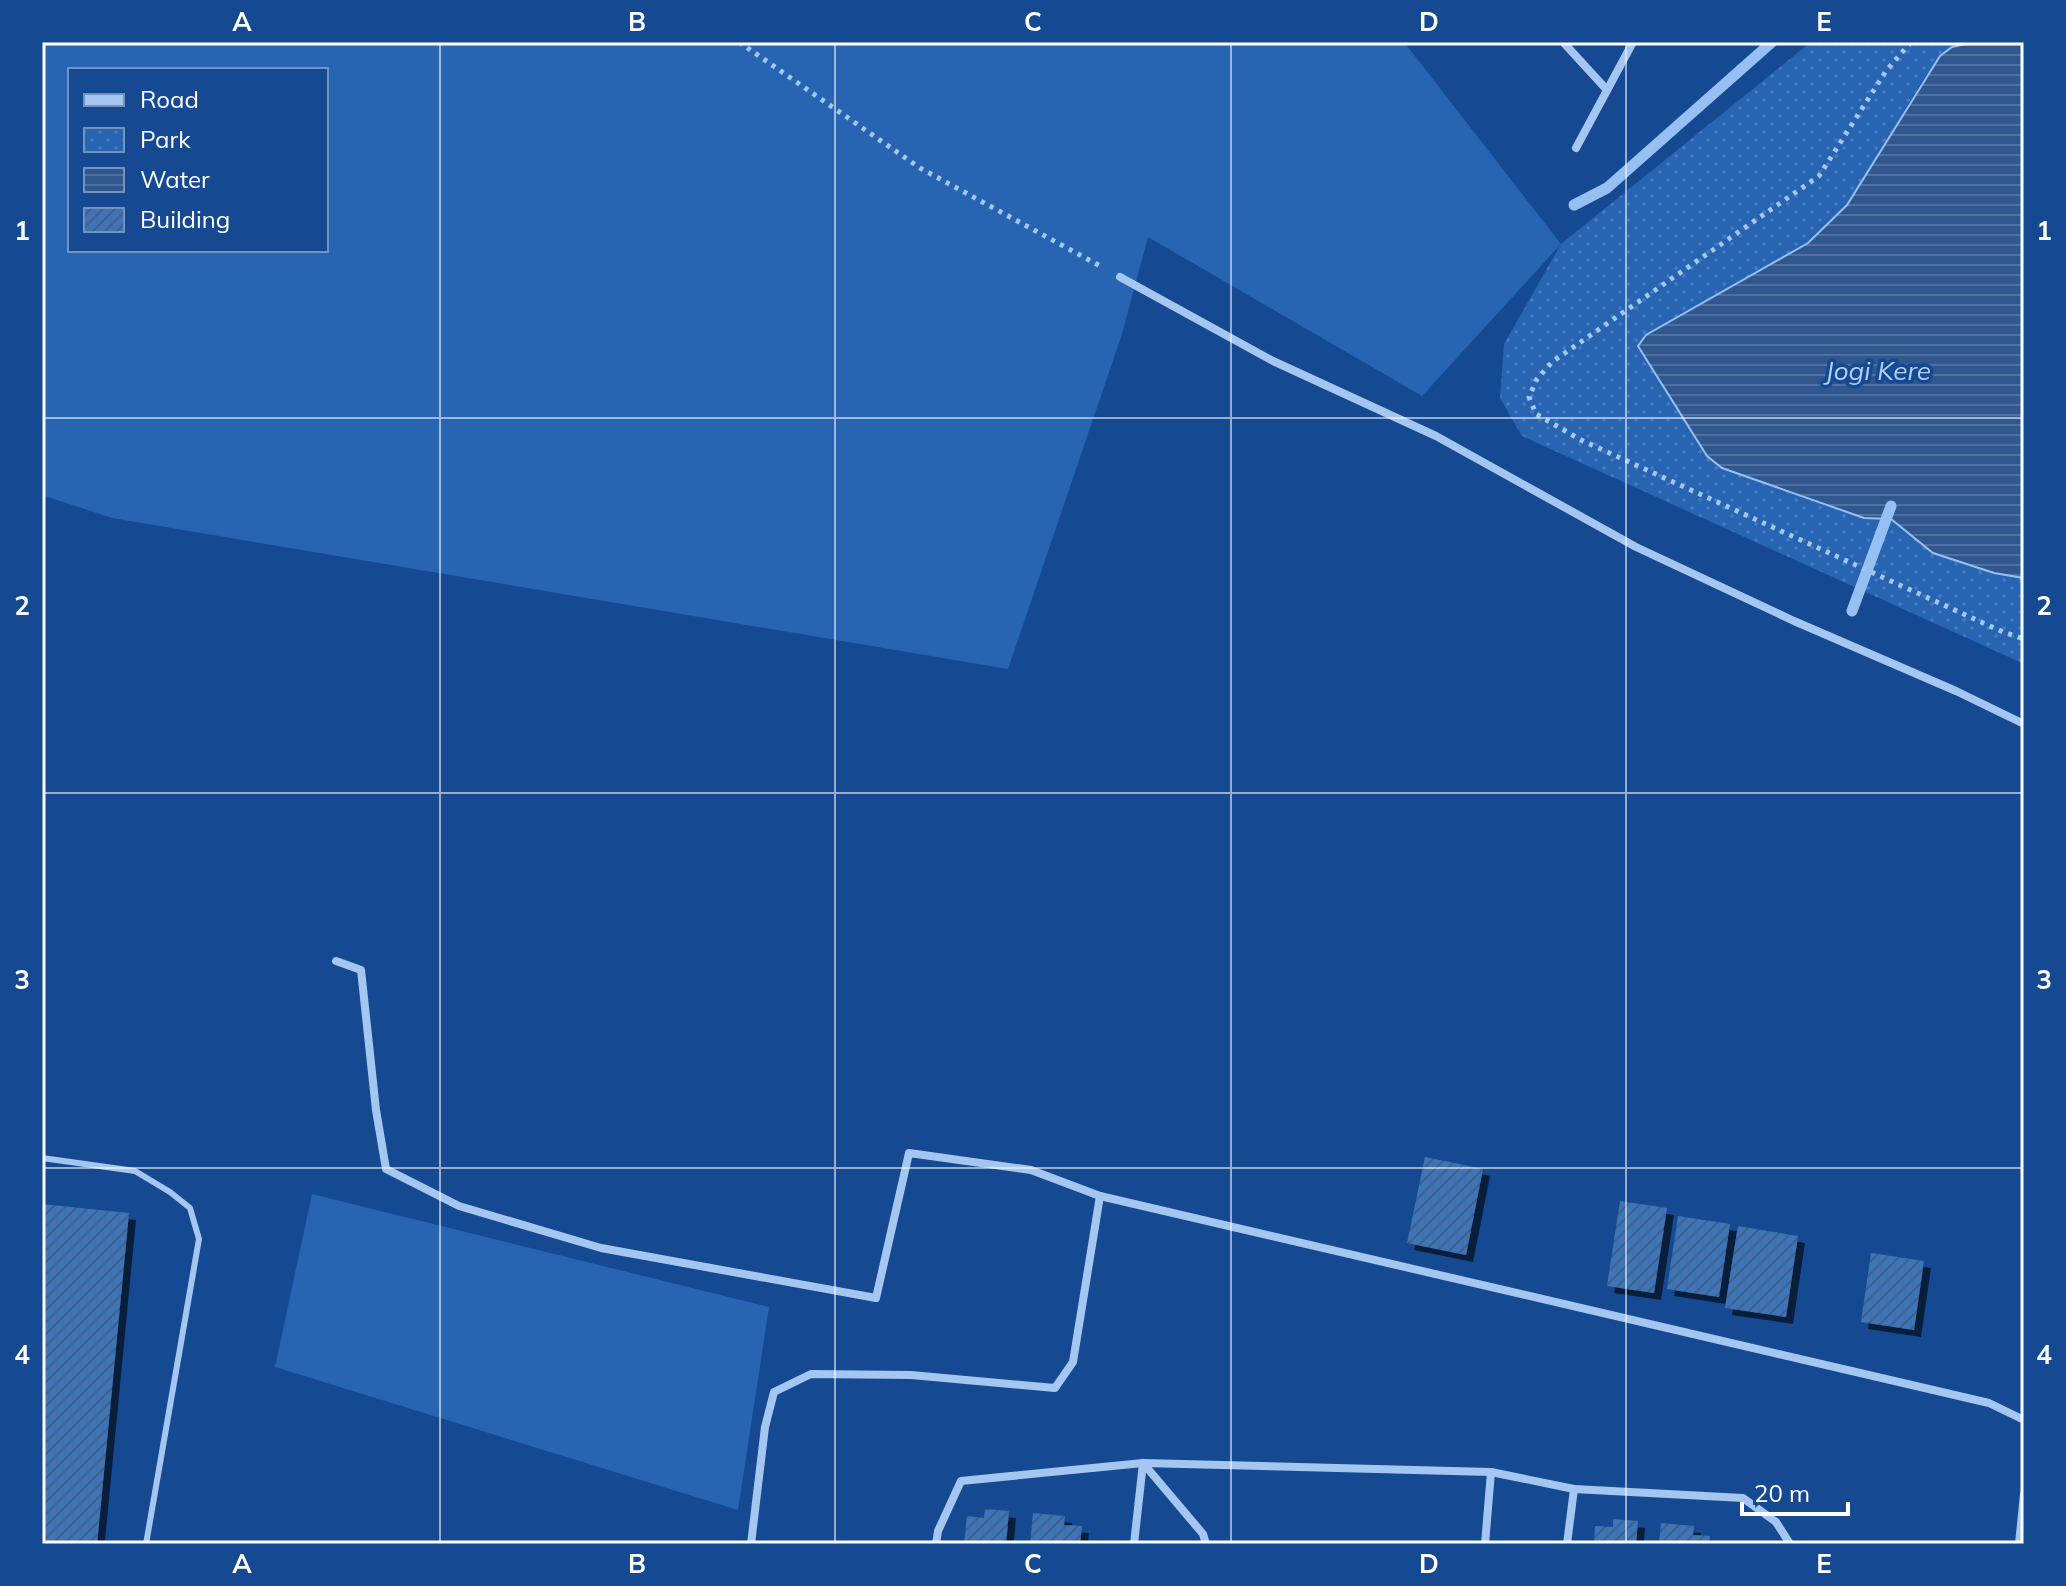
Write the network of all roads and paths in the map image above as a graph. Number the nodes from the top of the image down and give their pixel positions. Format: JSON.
{"nodes":[{"id":1,"x":739,"y":42,"type":"edge"},
{"id":2,"x":1563,"y":42,"type":"edge"},
{"id":3,"x":1633,"y":42,"type":"edge"},
{"id":4,"x":1911,"y":42,"type":"edge"},
{"id":5,"x":1607,"y":90,"type":"junction"},
{"id":6,"x":1576,"y":148,"type":"dead end"},
{"id":7,"x":1120,"y":277,"type":"joint"},
{"id":8,"x":2024,"y":639,"type":"edge"},
{"id":9,"x":2024,"y":724,"type":"edge"},
{"id":10,"x":336,"y":961,"type":"dead end"},
{"id":11,"x":42,"y":1158,"type":"edge"},
{"id":12,"x":1100,"y":1196,"type":"junction"},
{"id":13,"x":2024,"y":1420,"type":"edge"},
{"id":14,"x":1143,"y":1463,"type":"junction"},
{"id":15,"x":1491,"y":1472,"type":"junction"},
{"id":16,"x":1574,"y":1489,"type":"junction"},
{"id":17,"x":2024,"y":1494,"type":"edge"},
{"id":18,"x":146,"y":1544,"type":"edge"},
{"id":19,"x":751,"y":1544,"type":"edge"},
{"id":20,"x":936,"y":1544,"type":"edge"},
{"id":21,"x":1134,"y":1544,"type":"edge"},
{"id":22,"x":1206,"y":1544,"type":"edge"},
{"id":23,"x":1485,"y":1544,"type":"edge"},
{"id":24,"x":1567,"y":1544,"type":"edge"},
{"id":25,"x":1790,"y":1544,"type":"edge"},
{"id":26,"x":2019,"y":1544,"type":"edge"}],
"edges":[{"from":1,"to":7,"type":"path"},
{"from":2,"to":5,"type":"street"},
{"from":3,"to":5,"type":"street"},
{"from":4,"to":8,"type":"path"},
{"from":5,"to":6,"type":"street"},
{"from":7,"to":9,"type":"street"},
{"from":10,"to":12,"type":"street"},
{"from":11,"to":18,"type":"lane"},
{"from":12,"to":13,"type":"street"},
{"from":12,"to":19,"type":"street"},
{"from":14,"to":15,"type":"street"},
{"from":14,"to":20,"type":"street"},
{"from":14,"to":21,"type":"street"},
{"from":14,"to":22,"type":"street"},
{"from":15,"to":16,"type":"street"},
{"from":15,"to":23,"type":"street"},
{"from":16,"to":24,"type":"street"},
{"from":16,"to":25,"type":"street"},
{"from":17,"to":26,"type":"street"}]}
